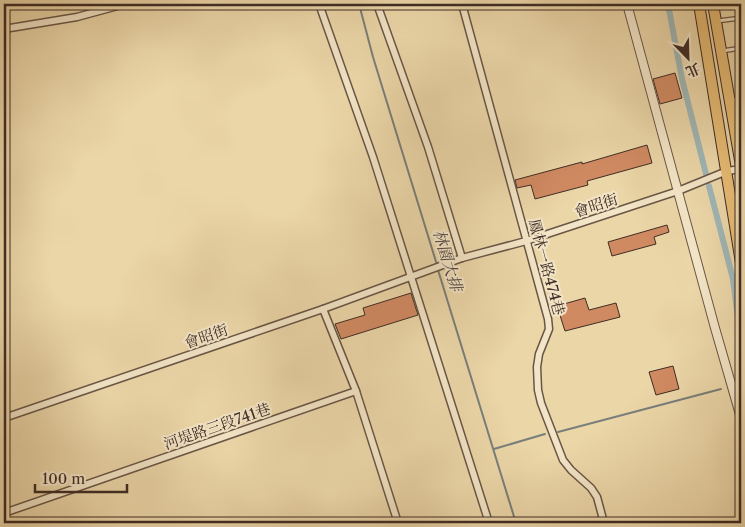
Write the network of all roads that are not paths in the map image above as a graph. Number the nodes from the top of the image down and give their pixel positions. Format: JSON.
{"nodes":[{"id":1,"x":125,"y":4,"type":"edge"},
{"id":2,"x":319,"y":4,"type":"edge"},
{"id":3,"x":377,"y":4,"type":"edge"},
{"id":4,"x":462,"y":4,"type":"edge"},
{"id":5,"x":627,"y":4,"type":"edge"},
{"id":6,"x":699,"y":4,"type":"edge"},
{"id":7,"x":713,"y":4,"type":"edge"},
{"id":8,"x":741,"y":18,"type":"edge"},
{"id":9,"x":716,"y":21,"type":"junction"},
{"id":10,"x":4,"y":29,"type":"edge"},
{"id":11,"x":741,"y":48,"type":"edge"},
{"id":12,"x":722,"y":52,"type":"junction"},
{"id":13,"x":741,"y":99,"type":"edge"},
{"id":14,"x":730,"y":101,"type":"junction"},
{"id":15,"x":741,"y":167,"type":"edge"},
{"id":16,"x":727,"y":172,"type":"junction"},
{"id":17,"x":678,"y":191,"type":"junction"},
{"id":18,"x":526,"y":241,"type":"junction"},
{"id":19,"x":460,"y":259,"type":"junction"},
{"id":20,"x":741,"y":263,"type":"edge"},
{"id":21,"x":413,"y":275,"type":"junction"},
{"id":22,"x":323,"y":309,"type":"junction"},
{"id":23,"x":356,"y":391,"type":"junction"},
{"id":24,"x":4,"y":418,"type":"edge"},
{"id":25,"x":741,"y":418,"type":"edge"},
{"id":26,"x":4,"y":513,"type":"edge"},
{"id":27,"x":398,"y":523,"type":"edge"},
{"id":28,"x":489,"y":523,"type":"edge"},
{"id":29,"x":604,"y":523,"type":"edge"}],
"edges":[{"from":1,"to":10,"type":"street"},
{"from":2,"to":21,"type":"street"},
{"from":3,"to":19,"type":"street"},
{"from":4,"to":18,"type":"street","name":"鳳林一路474巷"},
{"from":5,"to":17,"type":"street"},
{"from":6,"to":16,"type":"main road"},
{"from":7,"to":9,"type":"main road"},
{"from":8,"to":9,"type":"lane"},
{"from":9,"to":12,"type":"main road"},
{"from":11,"to":12,"type":"lane"},
{"from":12,"to":14,"type":"main road"},
{"from":13,"to":14,"type":"lane"},
{"from":14,"to":15,"type":"main road"},
{"from":15,"to":16,"type":"street","name":"會昭街"},
{"from":16,"to":17,"type":"street","name":"會昭街"},
{"from":16,"to":20,"type":"main road"},
{"from":17,"to":18,"type":"street","name":"會昭街"},
{"from":17,"to":25,"type":"street"},
{"from":18,"to":19,"type":"street","name":"會昭街"},
{"from":18,"to":29,"type":"street","name":"鳳林一路474巷"},
{"from":19,"to":21,"type":"street","name":"會昭街"},
{"from":21,"to":22,"type":"street","name":"會昭街"},
{"from":21,"to":28,"type":"street"},
{"from":22,"to":23,"type":"street"},
{"from":22,"to":24,"type":"street","name":"會昭街"},
{"from":23,"to":26,"type":"street","name":"河堤路三段741巷"},
{"from":23,"to":27,"type":"street"}]}
